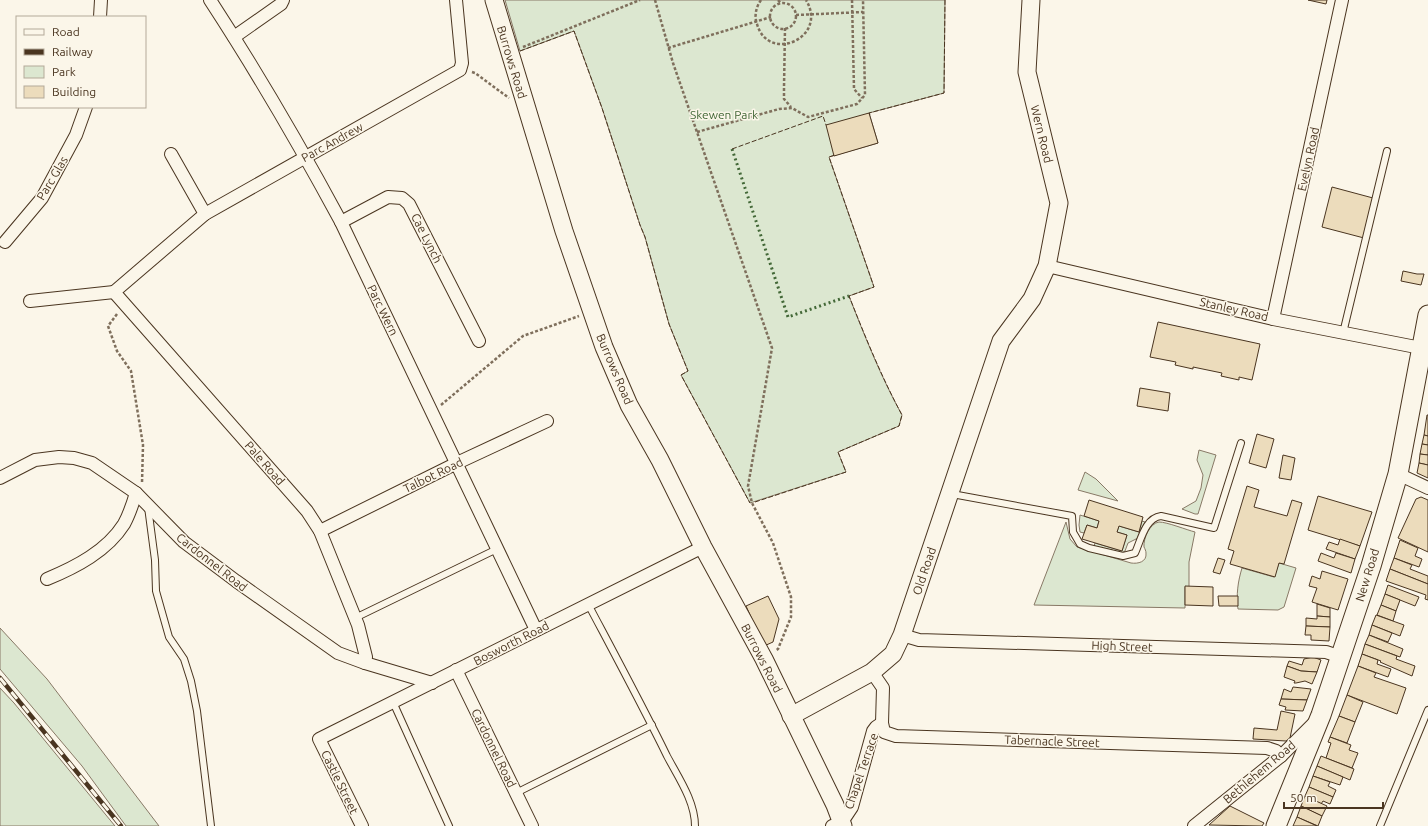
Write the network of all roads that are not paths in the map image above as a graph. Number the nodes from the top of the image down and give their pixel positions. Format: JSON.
{"nodes":[{"id":1,"x":101,"y":0,"type":"edge"},
{"id":2,"x":210,"y":0,"type":"edge"},
{"id":3,"x":283,"y":0,"type":"edge"},
{"id":4,"x":456,"y":0,"type":"edge"},
{"id":5,"x":494,"y":0,"type":"edge"},
{"id":6,"x":1031,"y":0,"type":"edge"},
{"id":7,"x":1342,"y":0,"type":"edge"},
{"id":8,"x":100,"y":16,"type":"edge"},
{"id":9,"x":234,"y":38,"type":"junction"},
{"id":10,"x":86,"y":108,"type":"edge"},
{"id":11,"x":1387,"y":151,"type":"dead end"},
{"id":12,"x":171,"y":154,"type":"dead end"},
{"id":13,"x":306,"y":157,"type":"junction"},
{"id":14,"x":205,"y":214,"type":"junction"},
{"id":15,"x":341,"y":222,"type":"junction"},
{"id":16,"x":5,"y":242,"type":"dead end"},
{"id":17,"x":1047,"y":266,"type":"junction"},
{"id":18,"x":114,"y":292,"type":"junction"},
{"id":19,"x":30,"y":301,"type":"dead end"},
{"id":20,"x":1273,"y":319,"type":"junction"},
{"id":21,"x":1425,"y":332,"type":"edge"},
{"id":22,"x":1344,"y":333,"type":"junction"},
{"id":23,"x":479,"y":341,"type":"dead end"},
{"id":24,"x":547,"y":420,"type":"dead end"},
{"id":25,"x":1240,"y":444,"type":"dead end"},
{"id":26,"x":457,"y":463,"type":"junction"},
{"id":27,"x":1398,"y":474,"type":"junction"},
{"id":28,"x":0,"y":478,"type":"edge"},
{"id":29,"x":1428,"y":488,"type":"edge"},
{"id":30,"x":136,"y":493,"type":"junction"},
{"id":31,"x":950,"y":493,"type":"junction"},
{"id":32,"x":148,"y":503,"type":"junction"},
{"id":33,"x":320,"y":531,"type":"junction"},
{"id":34,"x":703,"y":547,"type":"junction"},
{"id":35,"x":497,"y":549,"type":"junction"},
{"id":36,"x":47,"y":578,"type":"dead end"},
{"id":37,"x":588,"y":604,"type":"junction"},
{"id":38,"x":355,"y":618,"type":"junction"},
{"id":39,"x":536,"y":630,"type":"junction"},
{"id":40,"x":902,"y":635,"type":"junction"},
{"id":41,"x":1341,"y":657,"type":"junction"},
{"id":42,"x":365,"y":663,"type":"junction"},
{"id":43,"x":456,"y":670,"type":"junction"},
{"id":44,"x":872,"y":672,"type":"junction"},
{"id":45,"x":432,"y":683,"type":"junction"},
{"id":46,"x":393,"y":702,"type":"junction"},
{"id":47,"x":1428,"y":710,"type":"edge"},
{"id":48,"x":1321,"y":715,"type":"junction"},
{"id":49,"x":791,"y":716,"type":"junction"},
{"id":50,"x":882,"y":723,"type":"junction"},
{"id":51,"x":652,"y":725,"type":"junction"},
{"id":52,"x":319,"y":739,"type":"joint"},
{"id":53,"x":1281,"y":756,"type":"junction"},
{"id":54,"x":516,"y":793,"type":"junction"},
{"id":55,"x":839,"y":825,"type":"edge"},
{"id":56,"x":211,"y":826,"type":"edge"},
{"id":57,"x":362,"y":826,"type":"edge"},
{"id":58,"x":449,"y":826,"type":"edge"},
{"id":59,"x":532,"y":826,"type":"edge"},
{"id":60,"x":695,"y":826,"type":"edge"},
{"id":61,"x":1194,"y":826,"type":"edge"},
{"id":62,"x":1276,"y":826,"type":"edge"},
{"id":63,"x":1380,"y":826,"type":"edge"}],
"edges":[{"from":1,"to":8,"type":"street"},
{"from":2,"to":9,"type":"street","name":"Parc Wern"},
{"from":3,"to":9,"type":"street"},
{"from":4,"to":13,"type":"street","name":"Parc Andrew"},
{"from":5,"to":34,"type":"main road","name":"Burrows Road"},
{"from":6,"to":17,"type":"main road","name":"Wern Road"},
{"from":7,"to":20,"type":"street","name":"Evelyn Road"},
{"from":9,"to":13,"type":"street","name":"Parc Wern"},
{"from":10,"to":16,"type":"street","name":"Parc Glas"},
{"from":11,"to":22,"type":"lane"},
{"from":12,"to":14,"type":"street"},
{"from":13,"to":14,"type":"street","name":"Parc Andrew"},
{"from":13,"to":15,"type":"street","name":"Parc Wern"},
{"from":14,"to":18,"type":"street"},
{"from":15,"to":23,"type":"street","name":"Cae Lynch"},
{"from":15,"to":26,"type":"street","name":"Parc Wern"},
{"from":17,"to":20,"type":"street","name":"Stanley Road"},
{"from":17,"to":31,"type":"main road","name":"Old Road"},
{"from":18,"to":19,"type":"street"},
{"from":18,"to":33,"type":"street","name":"Pale Road"},
{"from":20,"to":22,"type":"street","name":"Stanley Road"},
{"from":21,"to":22,"type":"street","name":"Stanley Road"},
{"from":21,"to":27,"type":"main road","name":"New Road"},
{"from":24,"to":26,"type":"street","name":"Talbot Road"},
{"from":25,"to":31,"type":"lane"},
{"from":26,"to":33,"type":"street","name":"Talbot Road"},
{"from":26,"to":35,"type":"street","name":"Parc Wern"},
{"from":27,"to":29,"type":"street"},
{"from":27,"to":41,"type":"main road","name":"New Road"},
{"from":28,"to":30,"type":"street","name":"Cardonnel Road"},
{"from":30,"to":32,"type":"street","name":"Cardonnel Road"},
{"from":30,"to":36,"type":"street"},
{"from":31,"to":40,"type":"main road","name":"Old Road"},
{"from":32,"to":42,"type":"street","name":"Cardonnel Road"},
{"from":32,"to":56,"type":"lane"},
{"from":33,"to":38,"type":"street","name":"Pale Road"},
{"from":34,"to":37,"type":"street","name":"Bosworth Road"},
{"from":34,"to":49,"type":"main road","name":"Burrows Road"},
{"from":35,"to":38,"type":"lane"},
{"from":35,"to":39,"type":"street","name":"Parc Wern"},
{"from":37,"to":39,"type":"street","name":"Bosworth Road"},
{"from":37,"to":51,"type":"lane"},
{"from":38,"to":42,"type":"street","name":"Pale Road"},
{"from":39,"to":43,"type":"street","name":"Bosworth Road"},
{"from":40,"to":41,"type":"street","name":"High Street"},
{"from":40,"to":44,"type":"main road","name":"Old Road"},
{"from":41,"to":48,"type":"main road","name":"New Road"},
{"from":42,"to":45,"type":"street","name":"Cardonnel Road"},
{"from":43,"to":45,"type":"street","name":"Bosworth Road"},
{"from":43,"to":54,"type":"street","name":"Cardonnel Road"},
{"from":44,"to":49,"type":"main road","name":"Old Road"},
{"from":44,"to":50,"type":"street"},
{"from":45,"to":46,"type":"street","name":"Bosworth Road"},
{"from":46,"to":52,"type":"street","name":"Bosworth Road"},
{"from":46,"to":58,"type":"lane"},
{"from":47,"to":63,"type":"lane"},
{"from":48,"to":53,"type":"street","name":"Bethlehem Road"},
{"from":48,"to":62,"type":"main road","name":"New Road"},
{"from":49,"to":55,"type":"main road"},
{"from":50,"to":53,"type":"street","name":"Tabernacle Street"},
{"from":50,"to":55,"type":"street","name":"Chapel Terrace"},
{"from":51,"to":54,"type":"lane"},
{"from":51,"to":60,"type":"lane"},
{"from":52,"to":57,"type":"street","name":"Castle Street"},
{"from":53,"to":61,"type":"street","name":"Bethlehem Road"},
{"from":54,"to":59,"type":"street","name":"Cardonnel Road"}]}
